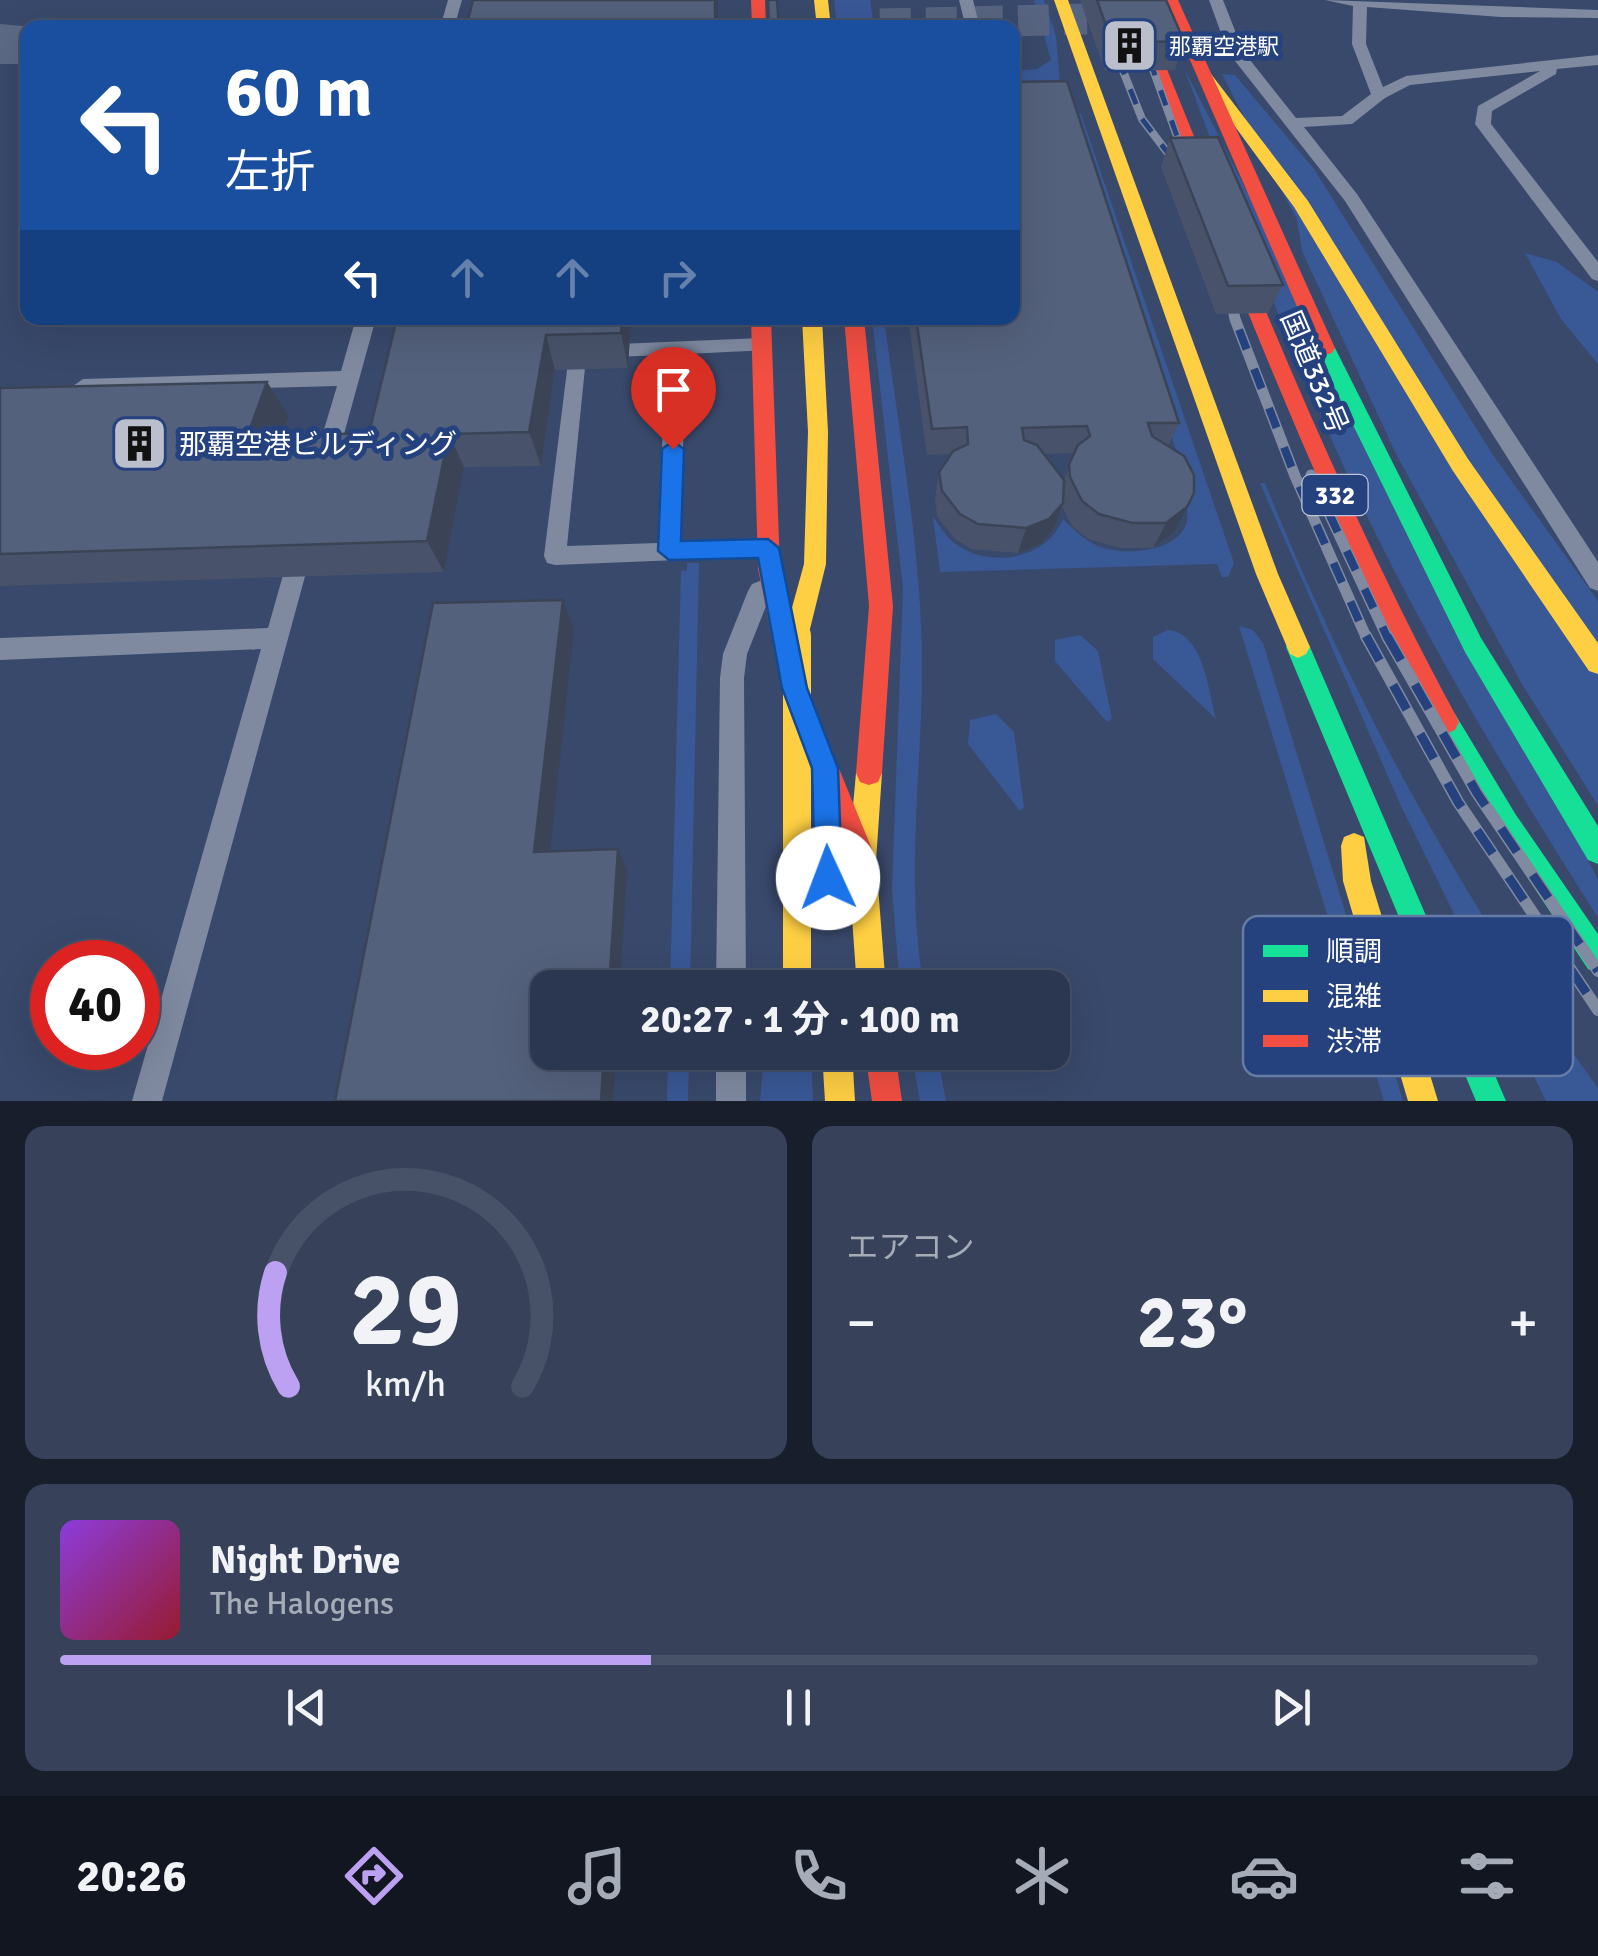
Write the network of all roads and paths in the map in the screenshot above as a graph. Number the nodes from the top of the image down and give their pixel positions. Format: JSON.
{"nodes":[{"id":1,"x":1061,"y":0,"type":"edge"},
{"id":2,"x":1132,"y":0,"type":"edge"},
{"id":3,"x":1171,"y":0,"type":"edge"},
{"id":4,"x":1216,"y":0,"type":"edge"},
{"id":5,"x":1332,"y":0,"type":"edge"},
{"id":6,"x":1360,"y":4,"type":"junction"},
{"id":7,"x":1598,"y":14,"type":"edge"},
{"id":8,"x":1598,"y":60,"type":"edge"},
{"id":9,"x":1563,"y":64,"type":"junction"},
{"id":10,"x":1203,"y":73,"type":"junction"},
{"id":11,"x":1378,"y":94,"type":"junction"},
{"id":12,"x":1292,"y":123,"type":"junction"},
{"id":13,"x":1598,"y":275,"type":"edge"},
{"id":14,"x":364,"y":325,"type":"edge"},
{"id":15,"x":761,"y":325,"type":"edge"},
{"id":16,"x":770,"y":325,"type":"edge"},
{"id":17,"x":812,"y":325,"type":"edge"},
{"id":18,"x":855,"y":325,"type":"edge"},
{"id":19,"x":762,"y":345,"type":"junction"},
{"id":20,"x":676,"y":348,"type":"junction"},
{"id":21,"x":349,"y":378,"type":"junction"},
{"id":22,"x":65,"y":386,"type":"edge"},
{"id":23,"x":318,"y":490,"type":"edge"},
{"id":24,"x":307,"y":527,"type":"edge"},
{"id":25,"x":669,"y":551,"type":"junction"},
{"id":26,"x":768,"y":558,"type":"junction"},
{"id":27,"x":1598,"y":581,"type":"edge"},
{"id":28,"x":798,"y":633,"type":"junction"},
{"id":29,"x":276,"y":638,"type":"junction"},
{"id":30,"x":0,"y":649,"type":"edge"},
{"id":31,"x":1598,"y":663,"type":"edge"},
{"id":32,"x":825,"y":768,"type":"junction"},
{"id":33,"x":1354,"y":788,"type":"junction"},
{"id":34,"x":827,"y":828,"type":"dead end"},
{"id":35,"x":1598,"y":851,"type":"edge"},
{"id":36,"x":862,"y":861,"type":"junction"},
{"id":37,"x":1366,"y":916,"type":"edge"},
{"id":38,"x":1410,"y":916,"type":"edge"},
{"id":39,"x":1570,"y":916,"type":"edge"},
{"id":40,"x":1573,"y":920,"type":"edge"},
{"id":41,"x":1598,"y":959,"type":"edge"},
{"id":42,"x":731,"y":970,"type":"edge"},
{"id":43,"x":797,"y":970,"type":"edge"},
{"id":44,"x":871,"y":970,"type":"edge"},
{"id":45,"x":731,"y":1070,"type":"edge"},
{"id":46,"x":837,"y":1070,"type":"edge"},
{"id":47,"x":883,"y":1070,"type":"edge"},
{"id":48,"x":1415,"y":1076,"type":"edge"},
{"id":49,"x":1479,"y":1076,"type":"edge"},
{"id":50,"x":147,"y":1101,"type":"edge"},
{"id":51,"x":730,"y":1101,"type":"edge"},
{"id":52,"x":840,"y":1101,"type":"edge"},
{"id":53,"x":887,"y":1101,"type":"edge"},
{"id":54,"x":1423,"y":1101,"type":"edge"},
{"id":55,"x":1490,"y":1101,"type":"edge"}],
"edges":[{"from":1,"to":33,"type":"main road"},
{"from":2,"to":39,"type":"main road","name":"国道332号","number":"332"},
{"from":3,"to":10,"type":"main road","name":"国道332号","number":"332"},
{"from":4,"to":12,"type":"lane"},
{"from":5,"to":6,"type":"lane"},
{"from":6,"to":7,"type":"lane"},
{"from":6,"to":11,"type":"lane"},
{"from":8,"to":9,"type":"lane"},
{"from":9,"to":11,"type":"lane"},
{"from":9,"to":13,"type":"lane"},
{"from":10,"to":31,"type":"main road"},
{"from":10,"to":35,"type":"main road","name":"国道332号","number":"332"},
{"from":11,"to":12,"type":"lane"},
{"from":12,"to":27,"type":"lane"},
{"from":14,"to":21,"type":"lane"},
{"from":15,"to":19,"type":"main road"},
{"from":16,"to":28,"type":"main road"},
{"from":17,"to":28,"type":"main road"},
{"from":18,"to":36,"type":"main road"},
{"from":19,"to":20,"type":"lane"},
{"from":19,"to":26,"type":"main road"},
{"from":20,"to":25,"type":"lane"},
{"from":20,"to":25,"type":"lane"},
{"from":21,"to":22,"type":"lane"},
{"from":21,"to":23,"type":"lane"},
{"from":24,"to":29,"type":"lane"},
{"from":25,"to":26,"type":"lane"},
{"from":26,"to":32,"type":"main road"},
{"from":26,"to":42,"type":"lane"},
{"from":28,"to":43,"type":"main road","bridge":true},
{"from":29,"to":30,"type":"lane"},
{"from":29,"to":50,"type":"lane"},
{"from":32,"to":34,"type":"main road"},
{"from":32,"to":36,"type":"main road"},
{"from":33,"to":37,"type":"main road"},
{"from":33,"to":38,"type":"main road"},
{"from":36,"to":44,"type":"main road"},
{"from":40,"to":41,"type":"main road","name":"国道332号","number":"332"},
{"from":45,"to":51,"type":"lane"},
{"from":46,"to":52,"type":"main road"},
{"from":47,"to":53,"type":"main road"},
{"from":48,"to":54,"type":"main road"},
{"from":49,"to":55,"type":"main road"}]}
